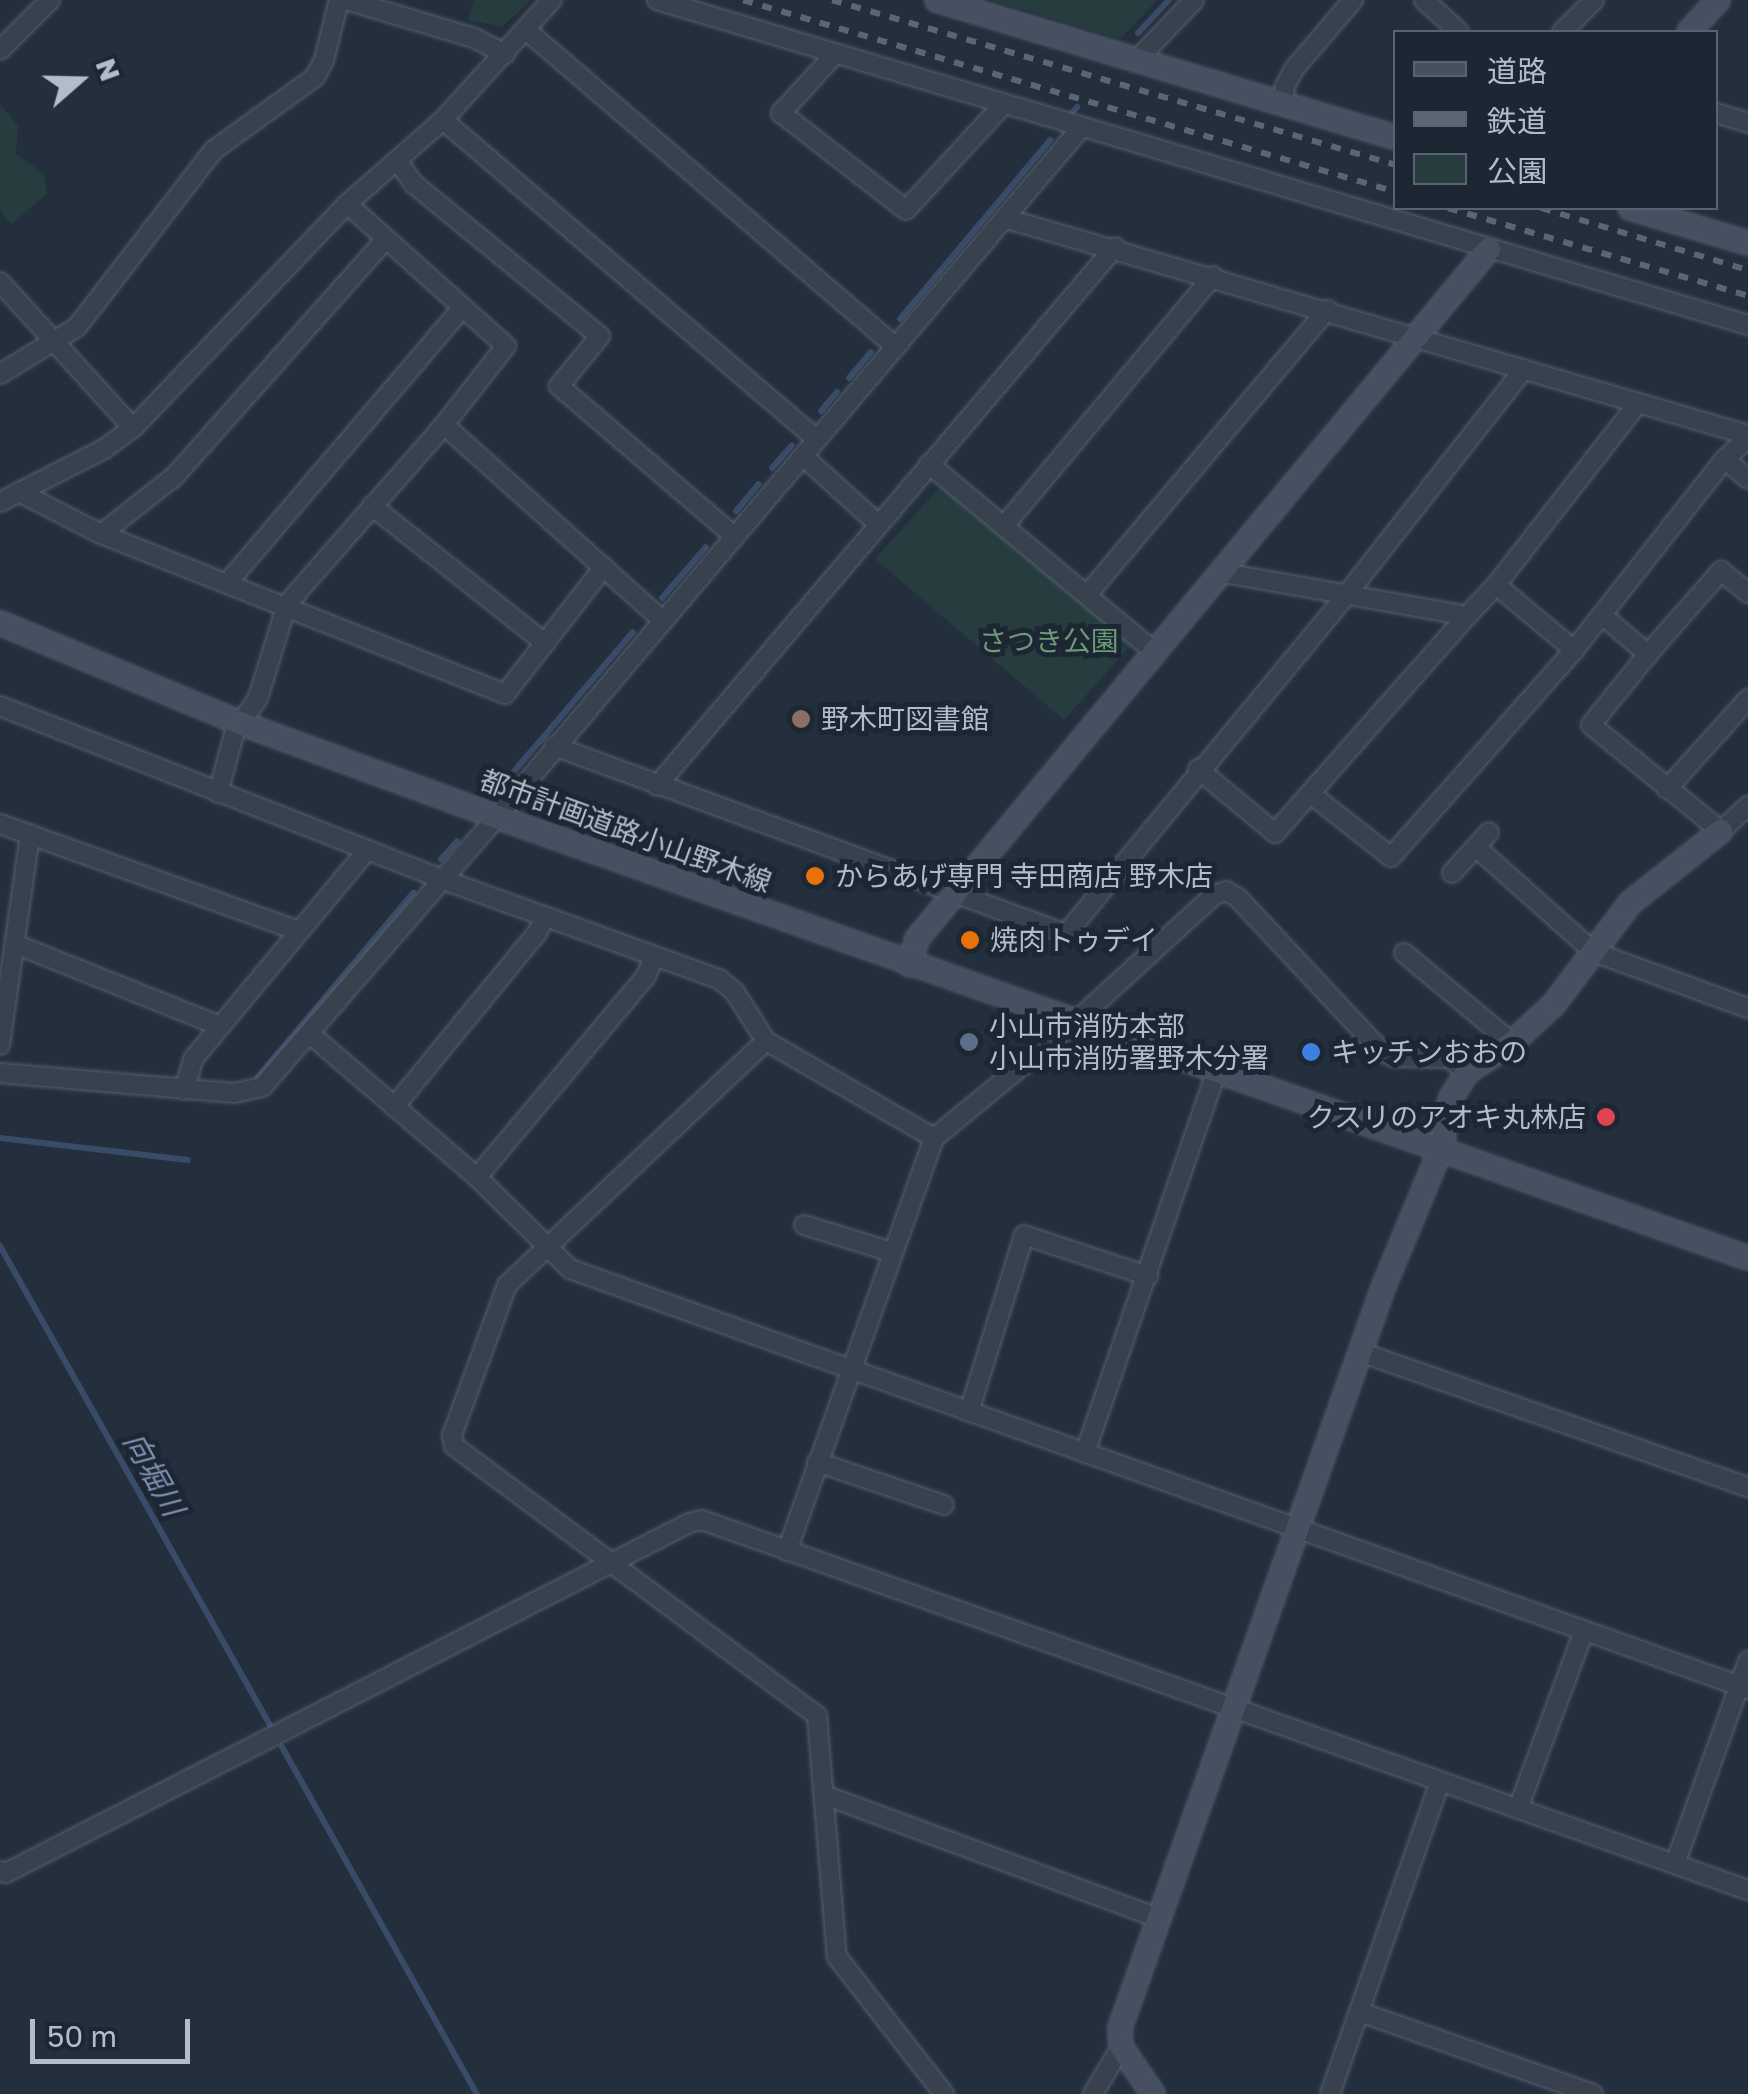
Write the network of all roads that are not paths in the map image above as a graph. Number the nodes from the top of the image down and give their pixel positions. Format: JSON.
{"nodes":[{"id":1,"x":50,"y":0,"type":"edge"},
{"id":2,"x":342,"y":0,"type":"edge"},
{"id":3,"x":552,"y":0,"type":"edge"},
{"id":4,"x":657,"y":0,"type":"edge"},
{"id":5,"x":937,"y":0,"type":"edge"},
{"id":6,"x":1194,"y":0,"type":"edge"},
{"id":7,"x":1354,"y":0,"type":"edge"},
{"id":8,"x":1424,"y":0,"type":"edge"},
{"id":9,"x":1718,"y":0,"type":"edge"},
{"id":10,"x":1583,"y":4,"type":"edge"},
{"id":11,"x":526,"y":30,"type":"junction"},
{"id":12,"x":1457,"y":30,"type":"edge"},
{"id":13,"x":1564,"y":30,"type":"edge"},
{"id":14,"x":1691,"y":30,"type":"edge"},
{"id":15,"x":0,"y":50,"type":"edge"},
{"id":16,"x":505,"y":54,"type":"junction"},
{"id":17,"x":834,"y":55,"type":"junction"},
{"id":18,"x":1136,"y":61,"type":"junction"},
{"id":19,"x":1003,"y":105,"type":"junction"},
{"id":20,"x":1283,"y":105,"type":"junction"},
{"id":21,"x":1718,"y":114,"type":"edge"},
{"id":22,"x":443,"y":120,"type":"junction"},
{"id":23,"x":1748,"y":124,"type":"edge"},
{"id":24,"x":1081,"y":128,"type":"junction"},
{"id":25,"x":1393,"y":137,"type":"edge"},
{"id":26,"x":398,"y":162,"type":"junction"},
{"id":27,"x":347,"y":204,"type":"junction"},
{"id":28,"x":1637,"y":210,"type":"edge"},
{"id":29,"x":1004,"y":218,"type":"junction"},
{"id":30,"x":384,"y":240,"type":"junction"},
{"id":31,"x":1748,"y":242,"type":"edge"},
{"id":32,"x":1115,"y":248,"type":"junction"},
{"id":33,"x":1489,"y":250,"type":"junction"},
{"id":34,"x":1213,"y":276,"type":"junction"},
{"id":35,"x":0,"y":282,"type":"edge"},
{"id":36,"x":462,"y":308,"type":"junction"},
{"id":37,"x":1327,"y":310,"type":"junction"},
{"id":38,"x":1748,"y":325,"type":"edge"},
{"id":39,"x":1417,"y":337,"type":"junction"},
{"id":40,"x":55,"y":344,"type":"junction"},
{"id":41,"x":895,"y":346,"type":"junction"},
{"id":42,"x":1524,"y":369,"type":"junction"},
{"id":43,"x":0,"y":374,"type":"edge"},
{"id":44,"x":1638,"y":402,"type":"junction"},
{"id":45,"x":444,"y":426,"type":"junction"},
{"id":46,"x":132,"y":428,"type":"junction"},
{"id":47,"x":1748,"y":436,"type":"edge"},
{"id":48,"x":817,"y":439,"type":"junction"},
{"id":49,"x":802,"y":456,"type":"junction"},
{"id":50,"x":1725,"y":459,"type":"junction"},
{"id":51,"x":929,"y":464,"type":"junction"},
{"id":52,"x":1748,"y":480,"type":"edge"},
{"id":53,"x":19,"y":492,"type":"junction"},
{"id":54,"x":0,"y":502,"type":"edge"},
{"id":55,"x":372,"y":506,"type":"junction"},
{"id":56,"x":877,"y":522,"type":"junction"},
{"id":57,"x":1004,"y":526,"type":"junction"},
{"id":58,"x":101,"y":534,"type":"junction"},
{"id":59,"x":734,"y":536,"type":"junction"},
{"id":60,"x":604,"y":567,"type":"junction"},
{"id":61,"x":1224,"y":573,"type":"junction"},
{"id":62,"x":229,"y":582,"type":"junction"},
{"id":63,"x":1496,"y":585,"type":"junction"},
{"id":64,"x":1748,"y":592,"type":"edge"},
{"id":65,"x":1346,"y":594,"type":"junction"},
{"id":66,"x":1087,"y":595,"type":"junction"},
{"id":67,"x":288,"y":604,"type":"junction"},
{"id":68,"x":1467,"y":616,"type":"junction"},
{"id":69,"x":1602,"y":616,"type":"junction"},
{"id":70,"x":662,"y":620,"type":"junction"},
{"id":71,"x":0,"y":623,"type":"edge"},
{"id":72,"x":544,"y":643,"type":"junction"},
{"id":73,"x":1574,"y":650,"type":"junction"},
{"id":74,"x":1156,"y":653,"type":"junction"},
{"id":75,"x":1648,"y":654,"type":"junction"},
{"id":76,"x":1748,"y":699,"type":"edge"},
{"id":77,"x":0,"y":706,"type":"edge"},
{"id":78,"x":243,"y":724,"type":"junction"},
{"id":79,"x":554,"y":746,"type":"junction"},
{"id":80,"x":1198,"y":769,"type":"junction"},
{"id":81,"x":658,"y":786,"type":"junction"},
{"id":82,"x":1668,"y":789,"type":"junction"},
{"id":83,"x":218,"y":793,"type":"junction"},
{"id":84,"x":1312,"y":796,"type":"junction"},
{"id":85,"x":1748,"y":806,"type":"edge"},
{"id":86,"x":498,"y":818,"type":"junction"},
{"id":87,"x":0,"y":824,"type":"edge"},
{"id":88,"x":1721,"y":831,"type":"junction"},
{"id":89,"x":1490,"y":832,"type":"dead end"},
{"id":90,"x":30,"y":834,"type":"junction"},
{"id":91,"x":1476,"y":847,"type":"junction"},
{"id":92,"x":367,"y":850,"type":"junction"},
{"id":93,"x":1452,"y":873,"type":"dead end"},
{"id":94,"x":441,"y":879,"type":"junction"},
{"id":95,"x":955,"y":892,"type":"junction"},
{"id":96,"x":545,"y":916,"type":"junction"},
{"id":97,"x":299,"y":931,"type":"junction"},
{"id":98,"x":14,"y":944,"type":"junction"},
{"id":99,"x":1404,"y":952,"type":"dead end"},
{"id":100,"x":1594,"y":952,"type":"junction"},
{"id":101,"x":654,"y":957,"type":"junction"},
{"id":102,"x":910,"y":965,"type":"junction"},
{"id":103,"x":1748,"y":1008,"type":"edge"},
{"id":104,"x":1074,"y":1023,"type":"junction"},
{"id":105,"x":220,"y":1026,"type":"junction"},
{"id":106,"x":310,"y":1034,"type":"junction"},
{"id":107,"x":766,"y":1042,"type":"junction"},
{"id":108,"x":1512,"y":1043,"type":"junction"},
{"id":109,"x":0,"y":1045,"type":"edge"},
{"id":110,"x":1467,"y":1072,"type":"junction"},
{"id":111,"x":0,"y":1073,"type":"edge"},
{"id":112,"x":1216,"y":1073,"type":"junction"},
{"id":113,"x":184,"y":1090,"type":"junction"},
{"id":114,"x":394,"y":1107,"type":"junction"},
{"id":115,"x":934,"y":1138,"type":"junction"},
{"id":116,"x":1442,"y":1149,"type":"junction"},
{"id":117,"x":477,"y":1176,"type":"junction"},
{"id":118,"x":804,"y":1225,"type":"dead end"},
{"id":119,"x":548,"y":1249,"type":"junction"},
{"id":120,"x":892,"y":1252,"type":"junction"},
{"id":121,"x":1748,"y":1258,"type":"edge"},
{"id":122,"x":1148,"y":1276,"type":"junction"},
{"id":123,"x":1360,"y":1352,"type":"junction"},
{"id":124,"x":850,"y":1372,"type":"junction"},
{"id":125,"x":968,"y":1412,"type":"junction"},
{"id":126,"x":1085,"y":1453,"type":"junction"},
{"id":127,"x":817,"y":1462,"type":"junction"},
{"id":128,"x":1748,"y":1487,"type":"edge"},
{"id":129,"x":944,"y":1505,"type":"dead end"},
{"id":130,"x":1298,"y":1530,"type":"junction"},
{"id":131,"x":787,"y":1550,"type":"junction"},
{"id":132,"x":612,"y":1564,"type":"junction"},
{"id":133,"x":1584,"y":1631,"type":"junction"},
{"id":134,"x":1748,"y":1661,"type":"edge"},
{"id":135,"x":1744,"y":1687,"type":"edge"},
{"id":136,"x":1235,"y":1709,"type":"junction"},
{"id":137,"x":1440,"y":1782,"type":"junction"},
{"id":138,"x":824,"y":1795,"type":"junction"},
{"id":139,"x":1518,"y":1808,"type":"junction"},
{"id":140,"x":1676,"y":1864,"type":"junction"},
{"id":141,"x":0,"y":1872,"type":"edge"},
{"id":142,"x":1748,"y":1890,"type":"edge"},
{"id":143,"x":1158,"y":1918,"type":"junction"},
{"id":144,"x":1360,"y":2012,"type":"junction"},
{"id":145,"x":1121,"y":2047,"type":"junction"},
{"id":146,"x":944,"y":2094,"type":"edge"},
{"id":147,"x":1093,"y":2094,"type":"edge"},
{"id":148,"x":1153,"y":2094,"type":"edge"},
{"id":149,"x":1330,"y":2094,"type":"edge"},
{"id":150,"x":1593,"y":2094,"type":"edge"}],
"edges":[{"from":1,"to":15,"type":"street"},
{"from":2,"to":16,"type":"street"},
{"from":2,"to":40,"type":"street"},
{"from":3,"to":11,"type":"street"},
{"from":4,"to":17,"type":"street"},
{"from":5,"to":18,"type":"street"},
{"from":6,"to":18,"type":"street"},
{"from":7,"to":20,"type":"street"},
{"from":8,"to":12,"type":"street"},
{"from":9,"to":14,"type":"street"},
{"from":10,"to":13,"type":"street"},
{"from":11,"to":16,"type":"street"},
{"from":11,"to":41,"type":"street"},
{"from":16,"to":22,"type":"street"},
{"from":17,"to":19,"type":"street"},
{"from":17,"to":19,"type":"street"},
{"from":18,"to":20,"type":"street"},
{"from":19,"to":24,"type":"street"},
{"from":20,"to":25,"type":"street"},
{"from":21,"to":23,"type":"street"},
{"from":22,"to":26,"type":"street"},
{"from":22,"to":48,"type":"street"},
{"from":24,"to":29,"type":"street"},
{"from":24,"to":33,"type":"street"},
{"from":26,"to":27,"type":"street"},
{"from":26,"to":59,"type":"street"},
{"from":27,"to":30,"type":"street"},
{"from":27,"to":46,"type":"street"},
{"from":28,"to":31,"type":"street"},
{"from":29,"to":32,"type":"street"},
{"from":29,"to":41,"type":"street"},
{"from":30,"to":36,"type":"street"},
{"from":30,"to":58,"type":"street"},
{"from":32,"to":34,"type":"street"},
{"from":32,"to":51,"type":"street"},
{"from":33,"to":38,"type":"street"},
{"from":33,"to":39,"type":"street"},
{"from":34,"to":37,"type":"street"},
{"from":34,"to":57,"type":"street"},
{"from":35,"to":40,"type":"street"},
{"from":36,"to":45,"type":"street"},
{"from":36,"to":62,"type":"street"},
{"from":37,"to":39,"type":"street"},
{"from":37,"to":66,"type":"street"},
{"from":39,"to":42,"type":"street"},
{"from":39,"to":61,"type":"street"},
{"from":40,"to":43,"type":"street"},
{"from":40,"to":46,"type":"street"},
{"from":41,"to":48,"type":"street"},
{"from":42,"to":44,"type":"street"},
{"from":42,"to":65,"type":"street"},
{"from":44,"to":47,"type":"street"},
{"from":44,"to":63,"type":"street"},
{"from":45,"to":55,"type":"street"},
{"from":45,"to":60,"type":"street"},
{"from":46,"to":53,"type":"street"},
{"from":47,"to":50,"type":"street"},
{"from":48,"to":49,"type":"street"},
{"from":49,"to":56,"type":"street"},
{"from":49,"to":59,"type":"street"},
{"from":50,"to":52,"type":"street"},
{"from":50,"to":69,"type":"street"},
{"from":51,"to":56,"type":"street"},
{"from":51,"to":57,"type":"street"},
{"from":53,"to":54,"type":"street"},
{"from":53,"to":58,"type":"street"},
{"from":55,"to":67,"type":"street"},
{"from":55,"to":72,"type":"street"},
{"from":56,"to":81,"type":"street"},
{"from":57,"to":66,"type":"street"},
{"from":58,"to":62,"type":"street"},
{"from":59,"to":70,"type":"street"},
{"from":60,"to":70,"type":"street"},
{"from":60,"to":72,"type":"street"},
{"from":61,"to":65,"type":"street"},
{"from":61,"to":74,"type":"street"},
{"from":62,"to":67,"type":"street"},
{"from":63,"to":68,"type":"street"},
{"from":63,"to":73,"type":"street"},
{"from":64,"to":75,"type":"street"},
{"from":65,"to":68,"type":"street"},
{"from":65,"to":80,"type":"street"},
{"from":66,"to":74,"type":"street"},
{"from":67,"to":72,"type":"street"},
{"from":67,"to":78,"type":"street"},
{"from":68,"to":84,"type":"street"},
{"from":69,"to":73,"type":"street"},
{"from":69,"to":75,"type":"street"},
{"from":70,"to":79,"type":"street"},
{"from":71,"to":78,"type":"street","name":"都市計画道路小山野木線"},
{"from":73,"to":84,"type":"street"},
{"from":74,"to":95,"type":"street"},
{"from":75,"to":82,"type":"street"},
{"from":76,"to":82,"type":"street"},
{"from":77,"to":83,"type":"street"},
{"from":78,"to":83,"type":"street"},
{"from":78,"to":86,"type":"street","name":"都市計画道路小山野木線"},
{"from":79,"to":81,"type":"street"},
{"from":79,"to":86,"type":"street"},
{"from":80,"to":84,"type":"street"},
{"from":80,"to":95,"type":"street"},
{"from":81,"to":95,"type":"street"},
{"from":82,"to":88,"type":"street"},
{"from":83,"to":92,"type":"street"},
{"from":85,"to":88,"type":"street"},
{"from":86,"to":94,"type":"street"},
{"from":86,"to":102,"type":"street","name":"都市計画道路小山野木線"},
{"from":87,"to":90,"type":"street"},
{"from":88,"to":100,"type":"street"},
{"from":89,"to":91,"type":"street"},
{"from":90,"to":97,"type":"street"},
{"from":90,"to":98,"type":"street"},
{"from":91,"to":93,"type":"street"},
{"from":91,"to":100,"type":"street"},
{"from":92,"to":94,"type":"street"},
{"from":92,"to":97,"type":"street"},
{"from":94,"to":96,"type":"street"},
{"from":94,"to":106,"type":"street"},
{"from":95,"to":102,"type":"street"},
{"from":96,"to":101,"type":"street"},
{"from":96,"to":114,"type":"street"},
{"from":97,"to":105,"type":"street"},
{"from":98,"to":105,"type":"street"},
{"from":98,"to":109,"type":"street"},
{"from":99,"to":108,"type":"street"},
{"from":100,"to":103,"type":"street"},
{"from":100,"to":108,"type":"street"},
{"from":101,"to":107,"type":"street"},
{"from":101,"to":117,"type":"street"},
{"from":102,"to":104,"type":"street","name":"都市計画道路小山野木線"},
{"from":104,"to":110,"type":"street"},
{"from":104,"to":112,"type":"street","name":"都市計画道路小山野木線"},
{"from":104,"to":115,"type":"street"},
{"from":105,"to":113,"type":"street"},
{"from":106,"to":113,"type":"street"},
{"from":106,"to":114,"type":"street"},
{"from":107,"to":115,"type":"street"},
{"from":107,"to":119,"type":"street"},
{"from":108,"to":110,"type":"street"},
{"from":110,"to":116,"type":"street"},
{"from":111,"to":113,"type":"street"},
{"from":112,"to":116,"type":"street","name":"都市計画道路小山野木線"},
{"from":112,"to":122,"type":"street"},
{"from":114,"to":117,"type":"street"},
{"from":115,"to":120,"type":"street"},
{"from":116,"to":121,"type":"street","name":"都市計画道路小山野木線"},
{"from":116,"to":123,"type":"street"},
{"from":117,"to":119,"type":"street"},
{"from":118,"to":120,"type":"street"},
{"from":119,"to":124,"type":"street"},
{"from":119,"to":132,"type":"street"},
{"from":120,"to":124,"type":"street"},
{"from":122,"to":125,"type":"street"},
{"from":122,"to":126,"type":"street"},
{"from":123,"to":128,"type":"street"},
{"from":123,"to":130,"type":"street"},
{"from":124,"to":125,"type":"street"},
{"from":124,"to":127,"type":"street"},
{"from":125,"to":126,"type":"street"},
{"from":126,"to":130,"type":"street"},
{"from":127,"to":129,"type":"street"},
{"from":127,"to":131,"type":"street"},
{"from":130,"to":133,"type":"street"},
{"from":130,"to":136,"type":"street"},
{"from":131,"to":132,"type":"street"},
{"from":131,"to":136,"type":"street"},
{"from":132,"to":138,"type":"street"},
{"from":132,"to":141,"type":"street"},
{"from":133,"to":135,"type":"street"},
{"from":133,"to":139,"type":"street"},
{"from":134,"to":135,"type":"street"},
{"from":135,"to":140,"type":"street"},
{"from":136,"to":137,"type":"street"},
{"from":136,"to":143,"type":"street"},
{"from":137,"to":139,"type":"street"},
{"from":137,"to":144,"type":"street"},
{"from":138,"to":143,"type":"street"},
{"from":138,"to":146,"type":"street"},
{"from":139,"to":140,"type":"street"},
{"from":140,"to":142,"type":"street"},
{"from":143,"to":145,"type":"street"},
{"from":144,"to":149,"type":"street"},
{"from":144,"to":150,"type":"street"},
{"from":145,"to":147,"type":"street"},
{"from":145,"to":148,"type":"street"}]}
